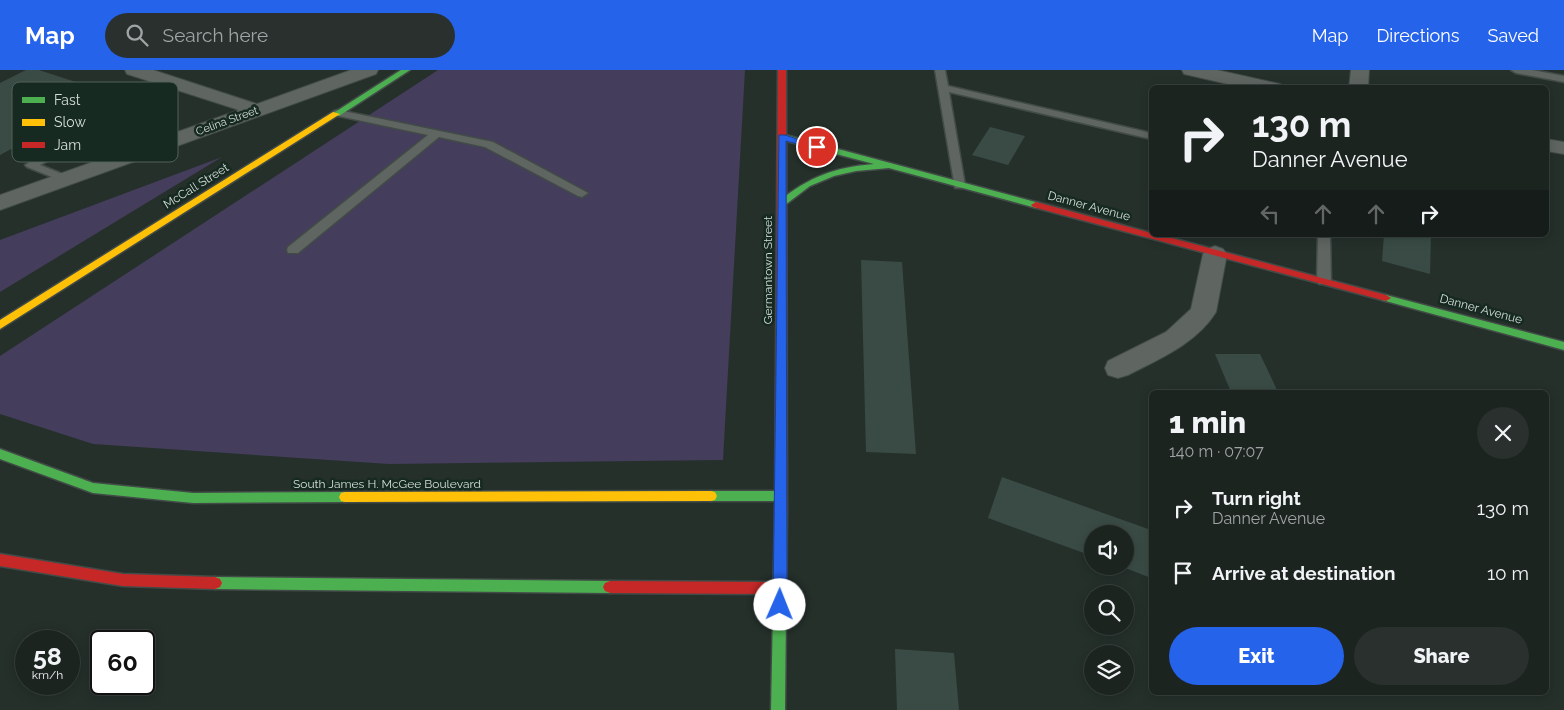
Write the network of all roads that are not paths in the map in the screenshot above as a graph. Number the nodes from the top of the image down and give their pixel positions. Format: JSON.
{"nodes":[{"id":1,"x":134,"y":70,"type":"edge"},
{"id":2,"x":369,"y":70,"type":"edge"},
{"id":3,"x":406,"y":70,"type":"edge"},
{"id":4,"x":782,"y":70,"type":"edge"},
{"id":5,"x":940,"y":70,"type":"edge"},
{"id":6,"x":1191,"y":70,"type":"edge"},
{"id":7,"x":1360,"y":70,"type":"edge"},
{"id":8,"x":1516,"y":70,"type":"edge"},
{"id":9,"x":1564,"y":79,"type":"edge"},
{"id":10,"x":172,"y":82,"type":"edge"},
{"id":11,"x":178,"y":84,"type":"edge"},
{"id":12,"x":1260,"y":85,"type":"edge"},
{"id":13,"x":1358,"y":85,"type":"edge"},
{"id":14,"x":944,"y":88,"type":"junction"},
{"id":15,"x":255,"y":110,"type":"junction"},
{"id":16,"x":338,"y":113,"type":"junction"},
{"id":17,"x":437,"y":133,"type":"junction"},
{"id":18,"x":1149,"y":136,"type":"edge"},
{"id":19,"x":782,"y":137,"type":"junction"},
{"id":20,"x":178,"y":138,"type":"edge"},
{"id":21,"x":1549,"y":146,"type":"edge"},
{"id":22,"x":1564,"y":148,"type":"edge"},
{"id":23,"x":36,"y":162,"type":"edge"},
{"id":24,"x":113,"y":162,"type":"edge"},
{"id":25,"x":887,"y":166,"type":"junction"},
{"id":26,"x":66,"y":179,"type":"junction"},
{"id":27,"x":959,"y":185,"type":"junction"},
{"id":28,"x":582,"y":193,"type":"dead end"},
{"id":29,"x":0,"y":203,"type":"edge"},
{"id":30,"x":782,"y":203,"type":"junction"},
{"id":31,"x":1149,"y":236,"type":"edge"},
{"id":32,"x":1152,"y":237,"type":"edge"},
{"id":33,"x":1324,"y":237,"type":"edge"},
{"id":34,"x":294,"y":250,"type":"dead end"},
{"id":35,"x":1215,"y":254,"type":"junction"},
{"id":36,"x":1324,"y":281,"type":"junction"},
{"id":37,"x":0,"y":324,"type":"edge"},
{"id":38,"x":1564,"y":346,"type":"edge"},
{"id":39,"x":1118,"y":368,"type":"dead end"},
{"id":40,"x":0,"y":454,"type":"edge"},
{"id":41,"x":780,"y":496,"type":"junction"},
{"id":42,"x":0,"y":560,"type":"edge"},
{"id":43,"x":780,"y":588,"type":"junction"},
{"id":44,"x":778,"y":710,"type":"edge"}],
"edges":[{"from":1,"to":10,"type":"street"},
{"from":2,"to":15,"type":"street","name":"Celina Street"},
{"from":3,"to":16,"type":"main road","name":"McCall Street"},
{"from":4,"to":19,"type":"main road","name":"Germantown Street"},
{"from":5,"to":14,"type":"lane"},
{"from":6,"to":12,"type":"street"},
{"from":7,"to":13,"type":"street"},
{"from":8,"to":9,"type":"lane"},
{"from":11,"to":15,"type":"street"},
{"from":14,"to":18,"type":"lane"},
{"from":14,"to":27,"type":"lane"},
{"from":15,"to":20,"type":"street","name":"Celina Street"},
{"from":16,"to":17,"type":"lane"},
{"from":16,"to":37,"type":"main road","name":"McCall Street"},
{"from":17,"to":28,"type":"lane"},
{"from":17,"to":34,"type":"lane"},
{"from":19,"to":25,"type":"main road","name":"Danner Avenue"},
{"from":19,"to":30,"type":"main road","name":"Germantown Street"},
{"from":21,"to":22,"type":"street"},
{"from":23,"to":26,"type":"lane"},
{"from":24,"to":26,"type":"street","name":"Celina Street"},
{"from":25,"to":27,"type":"main road","name":"Danner Avenue"},
{"from":25,"to":30,"type":"main road"},
{"from":26,"to":29,"type":"street","name":"Celina Street"},
{"from":27,"to":31,"type":"main road","name":"Danner Avenue"},
{"from":30,"to":41,"type":"main road","name":"Germantown Street"},
{"from":32,"to":35,"type":"main road","name":"Danner Avenue"},
{"from":33,"to":36,"type":"lane"},
{"from":35,"to":36,"type":"main road","name":"Danner Avenue"},
{"from":35,"to":39,"type":"street"},
{"from":36,"to":38,"type":"main road","name":"Danner Avenue"},
{"from":40,"to":41,"type":"main road","name":"South James H. McGee Boulevard"},
{"from":41,"to":43,"type":"main road","name":"Germantown Street"},
{"from":42,"to":43,"type":"main road"},
{"from":43,"to":44,"type":"main road","name":"Germantown Street"}]}
